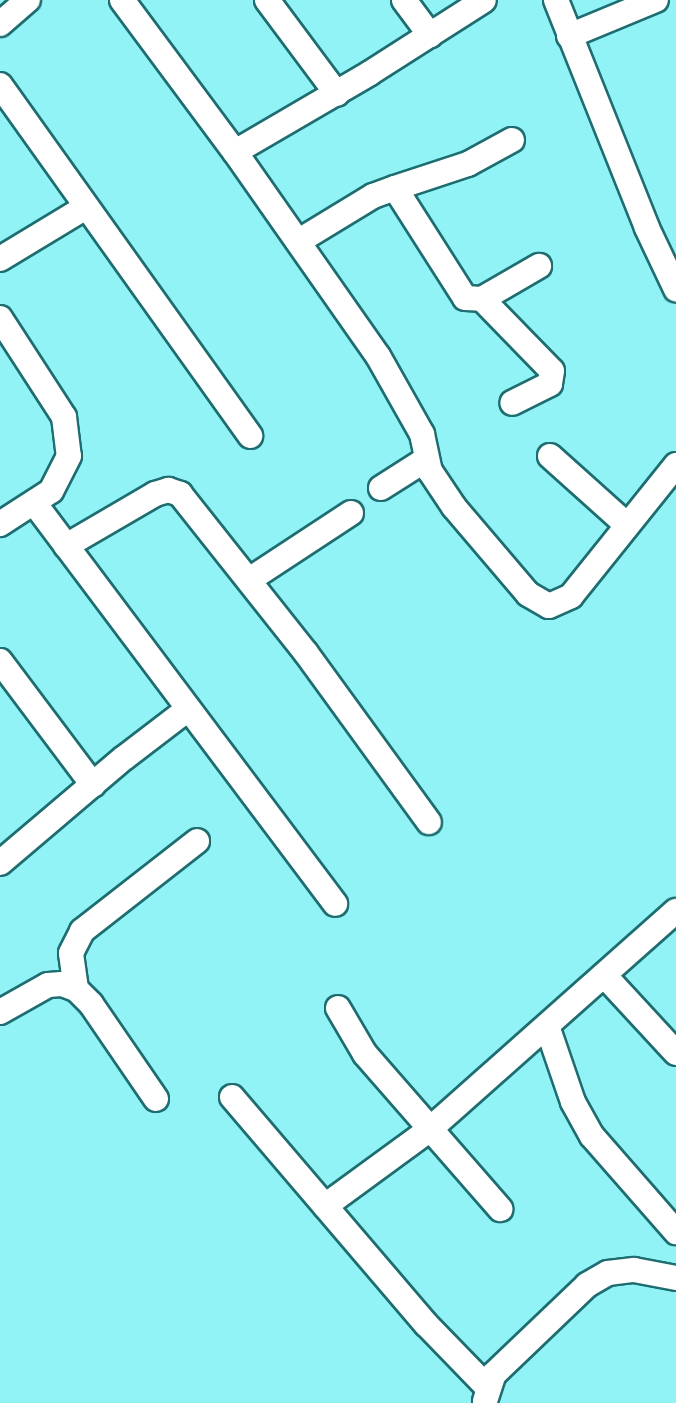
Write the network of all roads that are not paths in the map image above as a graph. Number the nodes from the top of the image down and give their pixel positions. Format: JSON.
{"nodes":[{"id":1,"x":28,"y":0,"type":"edge"},
{"id":2,"x":122,"y":0,"type":"edge"},
{"id":3,"x":267,"y":0,"type":"edge"},
{"id":4,"x":404,"y":0,"type":"edge"},
{"id":5,"x":484,"y":0,"type":"edge"},
{"id":6,"x":556,"y":0,"type":"edge"},
{"id":7,"x":656,"y":0,"type":"edge"},
{"id":8,"x":2,"y":18,"type":"edge"},
{"id":9,"x":430,"y":35,"type":"junction"},
{"id":10,"x":569,"y":36,"type":"junction"},
{"id":11,"x":0,"y":85,"type":"edge"},
{"id":12,"x":337,"y":94,"type":"junction"},
{"id":13,"x":512,"y":140,"type":"dead end"},
{"id":14,"x":235,"y":152,"type":"junction"},
{"id":15,"x":395,"y":188,"type":"junction"},
{"id":16,"x":86,"y":207,"type":"junction"},
{"id":17,"x":299,"y":241,"type":"junction"},
{"id":18,"x":0,"y":259,"type":"edge"},
{"id":19,"x":539,"y":266,"type":"dead end"},
{"id":20,"x":676,"y":289,"type":"edge"},
{"id":21,"x":482,"y":299,"type":"junction"},
{"id":22,"x":0,"y":318,"type":"edge"},
{"id":23,"x":512,"y":403,"type":"dead end"},
{"id":24,"x":250,"y":436,"type":"dead end"},
{"id":25,"x":550,"y":456,"type":"dead end"},
{"id":26,"x":425,"y":460,"type":"junction"},
{"id":27,"x":676,"y":465,"type":"edge"},
{"id":28,"x":381,"y":488,"type":"dead end"},
{"id":29,"x":35,"y":504,"type":"junction"},
{"id":30,"x":351,"y":513,"type":"dead end"},
{"id":31,"x":0,"y":524,"type":"edge"},
{"id":32,"x":627,"y":525,"type":"junction"},
{"id":33,"x":66,"y":546,"type":"junction"},
{"id":34,"x":249,"y":580,"type":"junction"},
{"id":35,"x":0,"y":661,"type":"edge"},
{"id":36,"x":188,"y":709,"type":"junction"},
{"id":37,"x":93,"y":785,"type":"junction"},
{"id":38,"x":429,"y":822,"type":"dead end"},
{"id":39,"x":197,"y":841,"type":"dead end"},
{"id":40,"x":2,"y":858,"type":"edge"},
{"id":41,"x":335,"y":904,"type":"dead end"},
{"id":42,"x":676,"y":911,"type":"edge"},
{"id":43,"x":604,"y":975,"type":"junction"},
{"id":44,"x":76,"y":989,"type":"junction"},
{"id":45,"x":338,"y":1008,"type":"dead end"},
{"id":46,"x":0,"y":1012,"type":"edge"},
{"id":47,"x":547,"y":1026,"type":"junction"},
{"id":48,"x":676,"y":1053,"type":"edge"},
{"id":49,"x":232,"y":1097,"type":"dead end"},
{"id":50,"x":156,"y":1099,"type":"dead end"},
{"id":51,"x":429,"y":1130,"type":"junction"},
{"id":52,"x":325,"y":1206,"type":"junction"},
{"id":53,"x":500,"y":1209,"type":"dead end"},
{"id":54,"x":676,"y":1232,"type":"edge"},
{"id":55,"x":676,"y":1278,"type":"edge"},
{"id":56,"x":487,"y":1395,"type":"edge"}],
"edges":[{"from":1,"to":8,"type":"street"},
{"from":2,"to":14,"type":"street"},
{"from":3,"to":12,"type":"street"},
{"from":4,"to":9,"type":"street"},
{"from":5,"to":9,"type":"street"},
{"from":6,"to":10,"type":"street"},
{"from":7,"to":10,"type":"street"},
{"from":9,"to":12,"type":"street"},
{"from":10,"to":20,"type":"street"},
{"from":11,"to":16,"type":"street"},
{"from":12,"to":14,"type":"street"},
{"from":13,"to":15,"type":"street"},
{"from":14,"to":17,"type":"street"},
{"from":15,"to":17,"type":"street"},
{"from":15,"to":21,"type":"street"},
{"from":16,"to":18,"type":"street"},
{"from":16,"to":24,"type":"street"},
{"from":17,"to":26,"type":"street"},
{"from":19,"to":21,"type":"street"},
{"from":21,"to":23,"type":"street"},
{"from":22,"to":29,"type":"street"},
{"from":25,"to":32,"type":"street"},
{"from":26,"to":28,"type":"street"},
{"from":26,"to":32,"type":"street"},
{"from":27,"to":32,"type":"street"},
{"from":29,"to":31,"type":"street"},
{"from":29,"to":33,"type":"street"},
{"from":30,"to":34,"type":"street"},
{"from":33,"to":34,"type":"street"},
{"from":33,"to":36,"type":"street"},
{"from":34,"to":38,"type":"street"},
{"from":35,"to":37,"type":"street"},
{"from":36,"to":37,"type":"street"},
{"from":36,"to":41,"type":"street"},
{"from":37,"to":40,"type":"street"},
{"from":39,"to":44,"type":"street"},
{"from":42,"to":43,"type":"street"},
{"from":43,"to":47,"type":"street"},
{"from":43,"to":48,"type":"street"},
{"from":44,"to":46,"type":"street"},
{"from":44,"to":50,"type":"street"},
{"from":45,"to":51,"type":"street"},
{"from":47,"to":51,"type":"street"},
{"from":47,"to":54,"type":"street"},
{"from":49,"to":52,"type":"street"},
{"from":51,"to":52,"type":"street"},
{"from":51,"to":53,"type":"street"},
{"from":52,"to":56,"type":"street"},
{"from":55,"to":56,"type":"street"}]}
